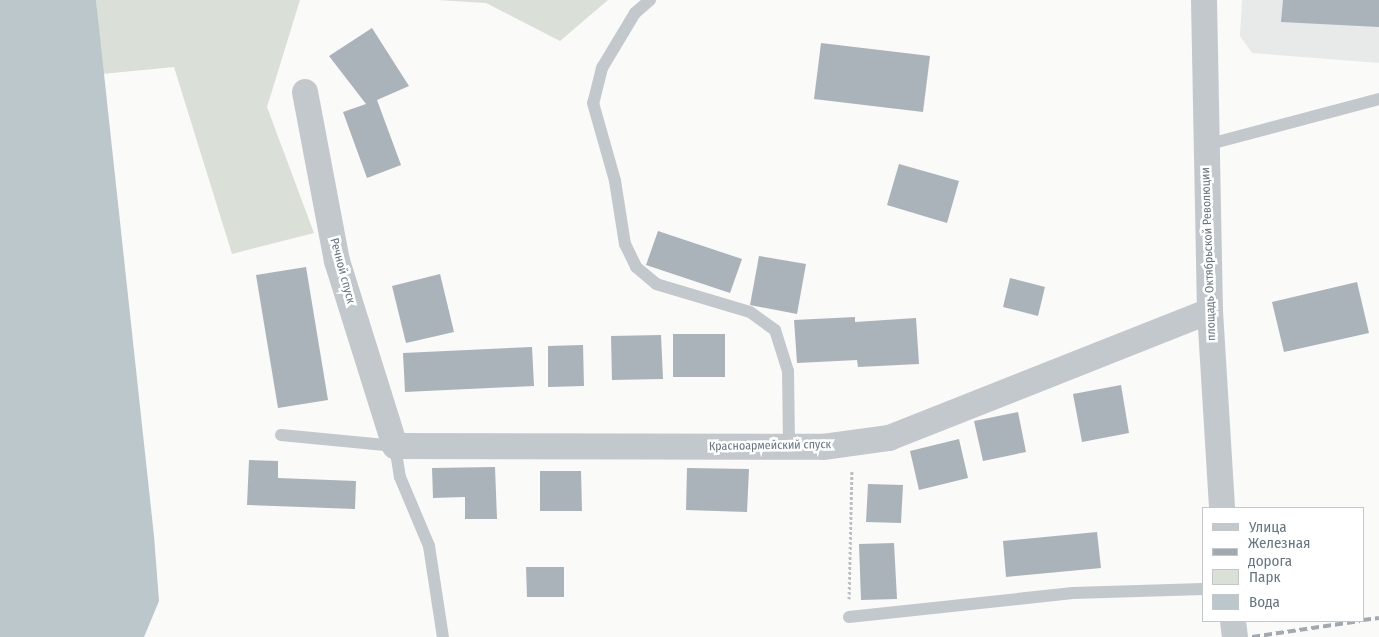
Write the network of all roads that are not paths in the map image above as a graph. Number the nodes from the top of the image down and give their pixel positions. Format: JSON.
{"nodes":[{"id":1,"x":650,"y":0,"type":"edge"},
{"id":2,"x":1204,"y":0,"type":"edge"},
{"id":3,"x":305,"y":92,"type":"dead end"},
{"id":4,"x":1379,"y":99,"type":"edge"},
{"id":5,"x":1206,"y":144,"type":"junction"},
{"id":6,"x":1210,"y":311,"type":"junction"},
{"id":7,"x":281,"y":435,"type":"dead end"},
{"id":8,"x":395,"y":446,"type":"junction"},
{"id":9,"x":789,"y":447,"type":"junction"},
{"id":10,"x":1222,"y":507,"type":"edge"},
{"id":11,"x":1202,"y":589,"type":"edge"},
{"id":12,"x":849,"y":617,"type":"road end"},
{"id":13,"x":1233,"y":622,"type":"edge"},
{"id":14,"x":444,"y":637,"type":"edge"},
{"id":15,"x":1235,"y":637,"type":"edge"}],
"edges":[{"from":1,"to":9,"type":"lane"},
{"from":2,"to":5,"type":"street","name":"площадь Октябрьской Революции"},
{"from":3,"to":8,"type":"street","name":"Речной спуск"},
{"from":4,"to":5,"type":"lane"},
{"from":5,"to":6,"type":"street","name":"площадь Октябрьской Революции"},
{"from":6,"to":9,"type":"street","name":"Красноармейский спуск"},
{"from":6,"to":10,"type":"street","name":"площадь Октябрьской Революции"},
{"from":7,"to":8,"type":"lane"},
{"from":8,"to":9,"type":"street","name":"Красноармейский спуск"},
{"from":8,"to":14,"type":"lane"},
{"from":11,"to":12,"type":"lane"},
{"from":13,"to":15,"type":"street"}]}
